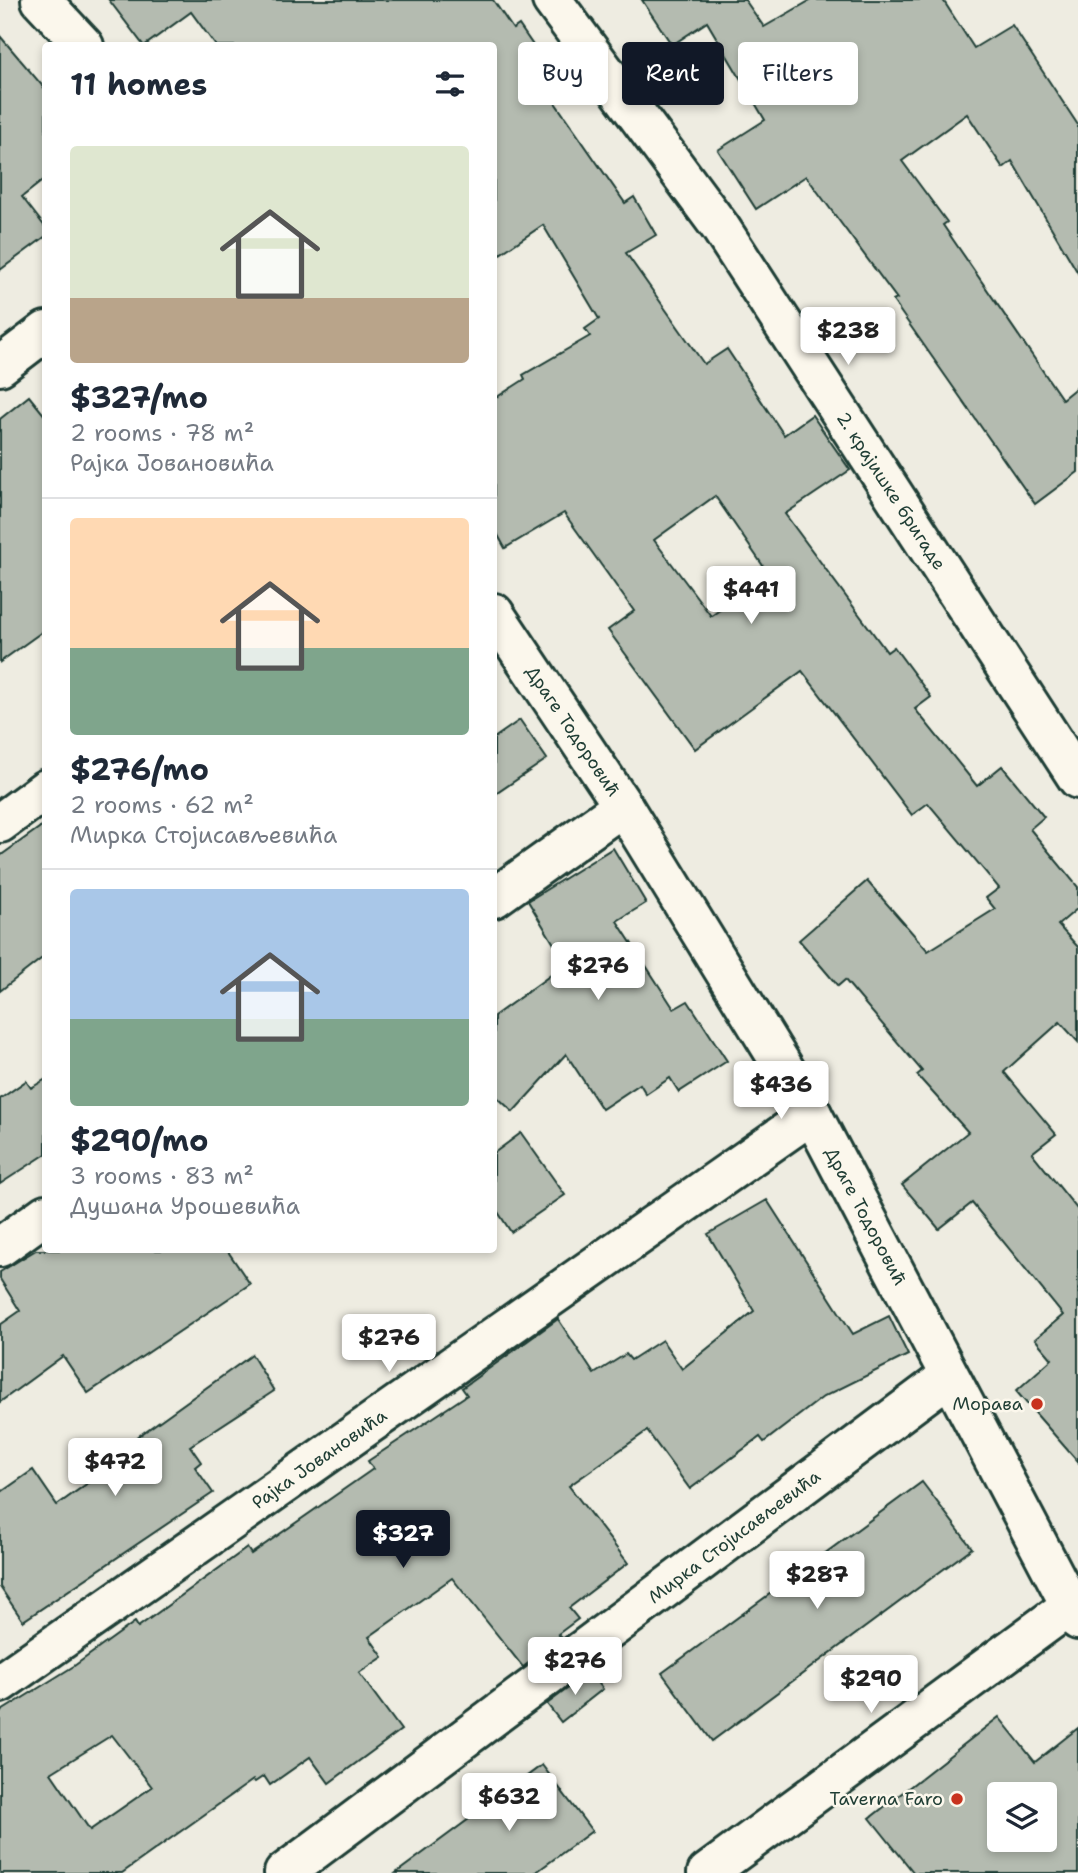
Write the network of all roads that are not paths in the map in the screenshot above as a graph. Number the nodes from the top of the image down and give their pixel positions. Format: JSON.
{"nodes":[{"id":1,"x":41,"y":0,"type":"edge"},
{"id":2,"x":552,"y":0,"type":"edge"},
{"id":3,"x":80,"y":42,"type":"edge"},
{"id":4,"x":42,"y":334,"type":"edge"},
{"id":5,"x":0,"y":366,"type":"edge"},
{"id":6,"x":497,"y":617,"type":"edge"},
{"id":7,"x":1078,"y":779,"type":"edge"},
{"id":8,"x":42,"y":792,"type":"edge"},
{"id":9,"x":623,"y":806,"type":"junction"},
{"id":10,"x":0,"y":823,"type":"edge"},
{"id":11,"x":497,"y":896,"type":"edge"},
{"id":12,"x":812,"y":1114,"type":"junction"},
{"id":13,"x":42,"y":1217,"type":"edge"},
{"id":14,"x":0,"y":1247,"type":"edge"},
{"id":15,"x":948,"y":1377,"type":"junction"},
{"id":16,"x":1074,"y":1613,"type":"edge"},
{"id":17,"x":0,"y":1683,"type":"edge"},
{"id":18,"x":284,"y":1873,"type":"edge"},
{"id":19,"x":707,"y":1873,"type":"edge"}],
"edges":[{"from":1,"to":3,"type":"street"},
{"from":2,"to":7,"type":"street","name":"2. крајишке бригаде"},
{"from":4,"to":5,"type":"street"},
{"from":6,"to":9,"type":"street","name":"Драге Тодоровић"},
{"from":8,"to":10,"type":"street"},
{"from":9,"to":11,"type":"street"},
{"from":9,"to":12,"type":"street","name":"Драге Тодоровић"},
{"from":12,"to":15,"type":"street","name":"Драге Тодоровић"},
{"from":12,"to":17,"type":"street","name":"Рајка Јовановића"},
{"from":13,"to":14,"type":"street"},
{"from":15,"to":16,"type":"street","name":"Драге Тодоровић"},
{"from":15,"to":18,"type":"street","name":"Мирка Стојисављевића"},
{"from":16,"to":19,"type":"street"}]}
